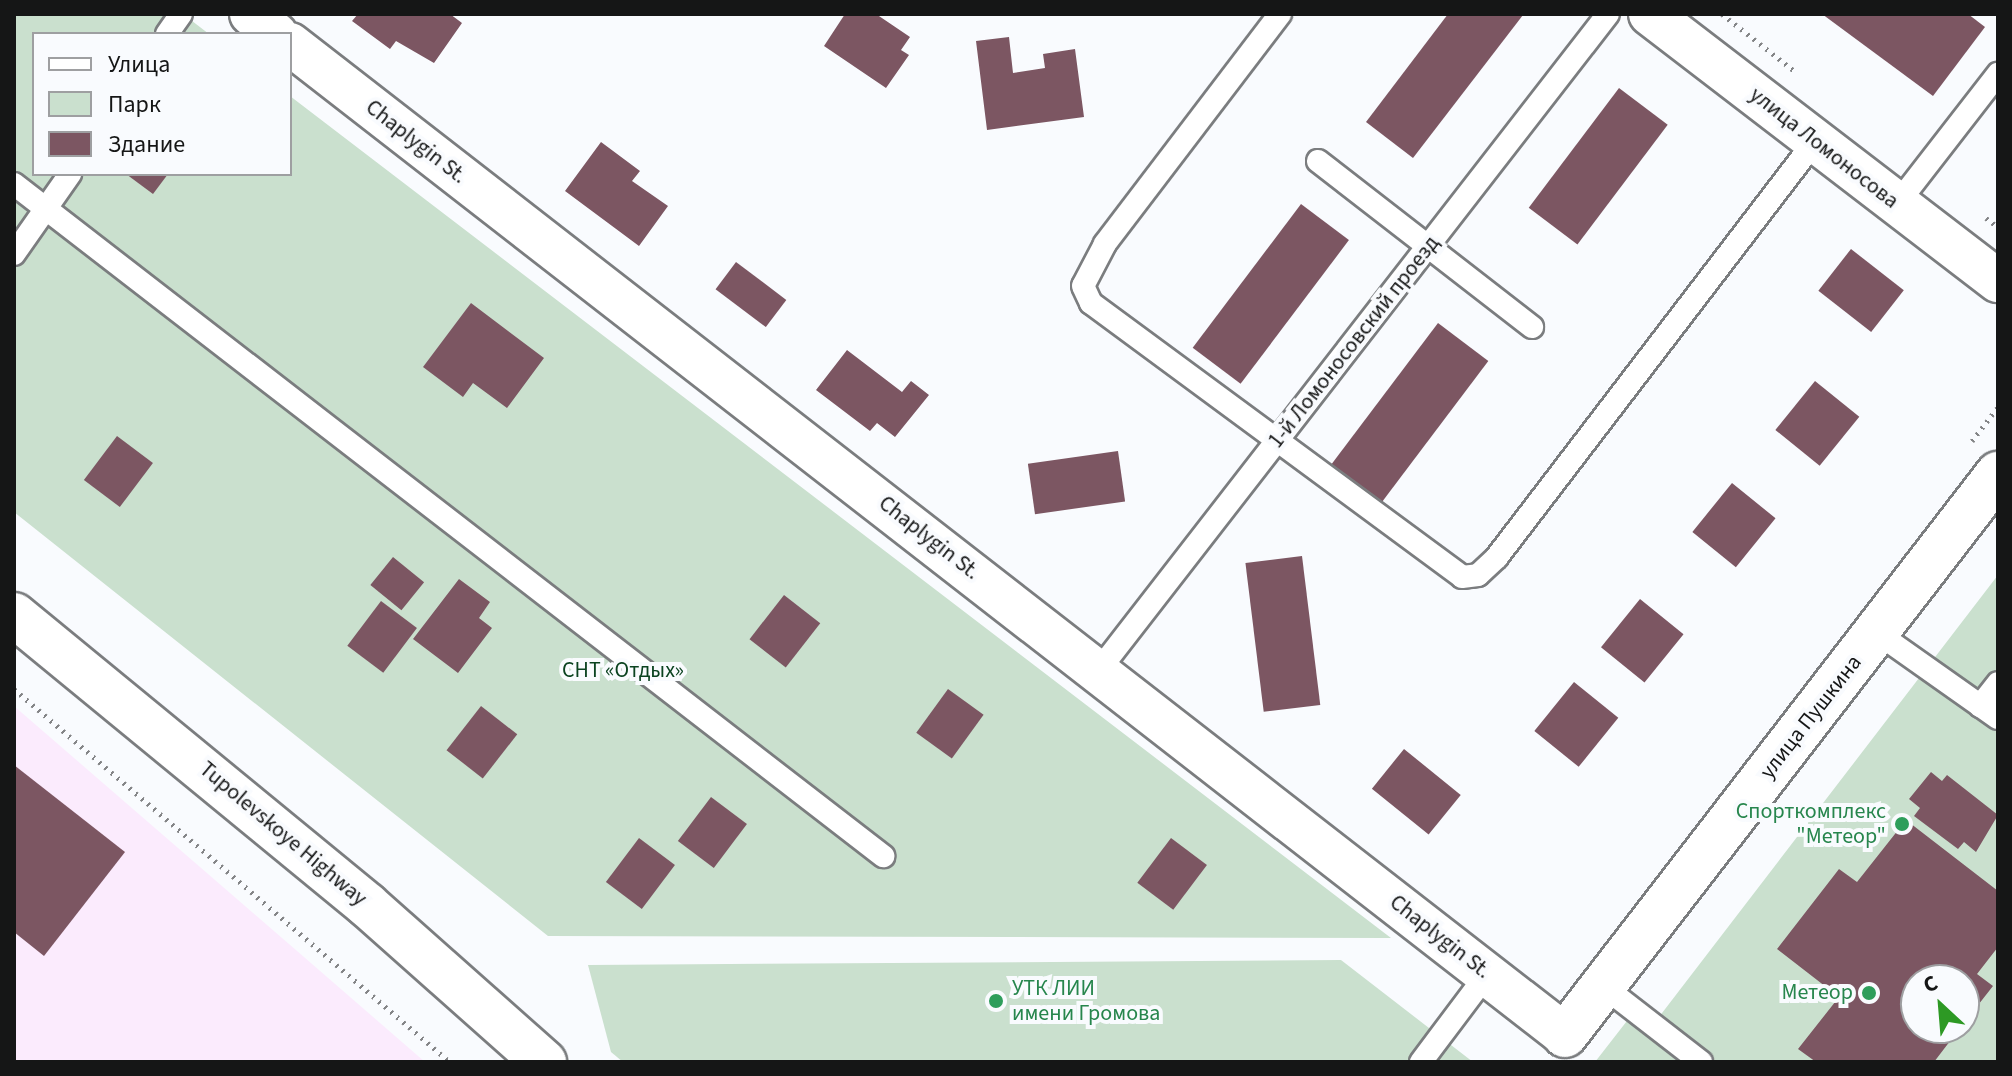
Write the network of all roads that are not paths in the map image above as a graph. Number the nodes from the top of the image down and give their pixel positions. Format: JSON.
{"nodes":[{"id":1,"x":181,"y":14,"type":"edge"},
{"id":2,"x":251,"y":14,"type":"edge"},
{"id":3,"x":1280,"y":14,"type":"edge"},
{"id":4,"x":1608,"y":14,"type":"edge"},
{"id":5,"x":1650,"y":14,"type":"edge"},
{"id":6,"x":168,"y":32,"type":"edge"},
{"id":7,"x":274,"y":32,"type":"edge"},
{"id":8,"x":292,"y":46,"type":"edge"},
{"id":9,"x":1998,"y":74,"type":"edge"},
{"id":10,"x":1815,"y":141,"type":"junction"},
{"id":11,"x":1318,"y":161,"type":"dead end"},
{"id":12,"x":69,"y":176,"type":"edge"},
{"id":13,"x":14,"y":184,"type":"edge"},
{"id":14,"x":1897,"y":204,"type":"junction"},
{"id":15,"x":46,"y":208,"type":"junction"},
{"id":16,"x":1428,"y":246,"type":"junction"},
{"id":17,"x":14,"y":254,"type":"edge"},
{"id":18,"x":1998,"y":281,"type":"edge"},
{"id":19,"x":1532,"y":327,"type":"dead end"},
{"id":20,"x":1276,"y":443,"type":"junction"},
{"id":21,"x":1998,"y":474,"type":"edge"},
{"id":22,"x":14,"y":615,"type":"edge"},
{"id":23,"x":1876,"y":632,"type":"junction"},
{"id":24,"x":1099,"y":670,"type":"junction"},
{"id":25,"x":1998,"y":683,"type":"edge"},
{"id":26,"x":1989,"y":712,"type":"edge"},
{"id":27,"x":883,"y":856,"type":"dead end"},
{"id":28,"x":1487,"y":974,"type":"junction"},
{"id":29,"x":1603,"y":986,"type":"junction"},
{"id":30,"x":1565,"y":1035,"type":"joint"},
{"id":31,"x":544,"y":1062,"type":"edge"},
{"id":32,"x":1421,"y":1062,"type":"edge"},
{"id":33,"x":1701,"y":1062,"type":"edge"}],
"edges":[{"from":1,"to":6,"type":"lane"},
{"from":2,"to":7,"type":"street"},
{"from":3,"to":20,"type":"lane"},
{"from":4,"to":16,"type":"lane","name":"1-й Ломоносовский проезд"},
{"from":5,"to":10,"type":"street","name":"улица Ломоносова"},
{"from":8,"to":24,"type":"street","name":"Chaplygin St."},
{"from":9,"to":14,"type":"lane"},
{"from":10,"to":14,"type":"street","name":"улица Ломоносова"},
{"from":10,"to":20,"type":"lane"},
{"from":11,"to":16,"type":"lane"},
{"from":12,"to":15,"type":"lane"},
{"from":13,"to":15,"type":"lane"},
{"from":14,"to":18,"type":"street","name":"улица Ломоносова"},
{"from":15,"to":17,"type":"lane"},
{"from":15,"to":27,"type":"lane"},
{"from":16,"to":19,"type":"lane"},
{"from":16,"to":20,"type":"lane","name":"1-й Ломоносовский проезд"},
{"from":20,"to":24,"type":"lane","name":"1-й Ломоносовский проезд"},
{"from":21,"to":23,"type":"street","name":"улица Пушкина"},
{"from":22,"to":31,"type":"street","name":"Tupolevskoye Highway"},
{"from":23,"to":26,"type":"lane"},
{"from":23,"to":29,"type":"street","name":"улица Пушкина"},
{"from":24,"to":28,"type":"street","name":"Chaplygin St."},
{"from":25,"to":26,"type":"lane"},
{"from":28,"to":30,"type":"street","name":"Chaplygin St."},
{"from":28,"to":32,"type":"lane"},
{"from":29,"to":30,"type":"street","name":"улица Пушкина"},
{"from":29,"to":33,"type":"lane"}]}
